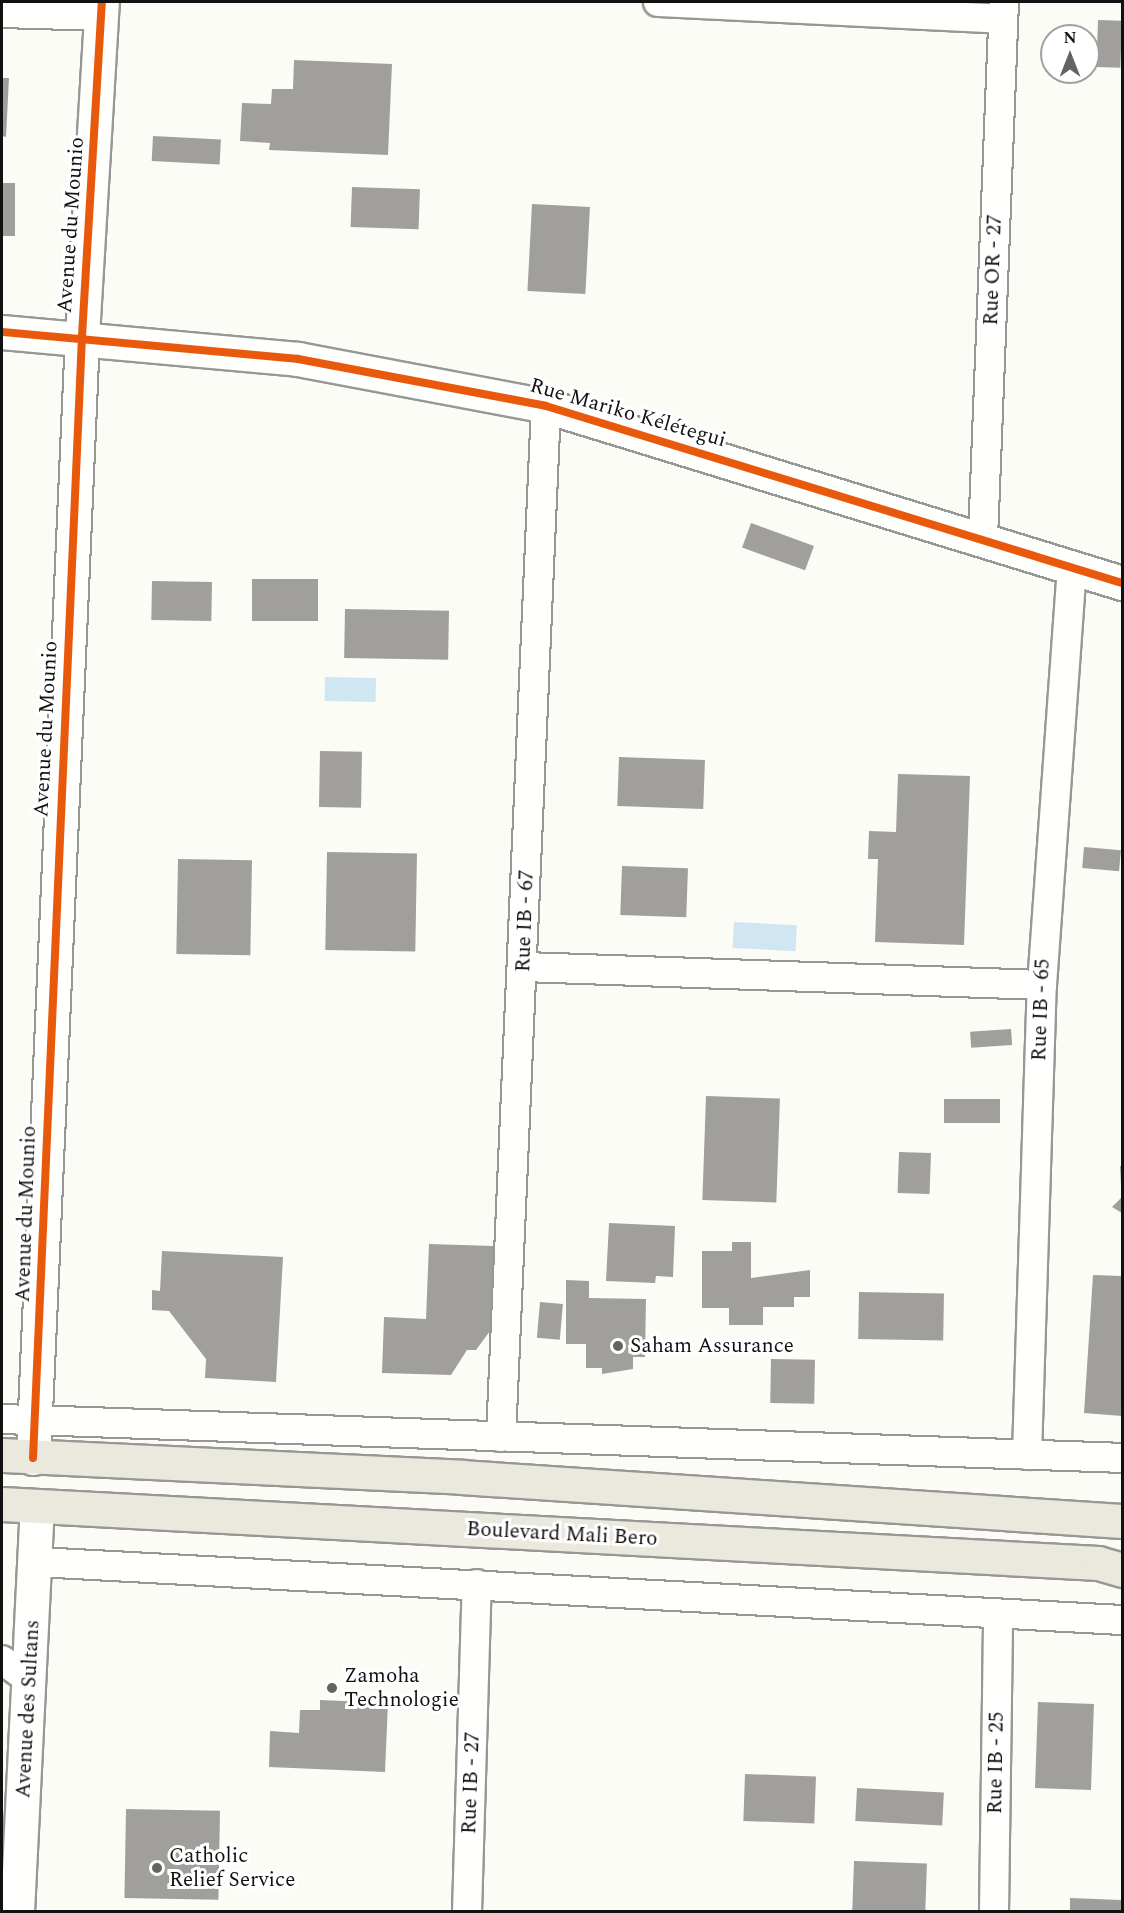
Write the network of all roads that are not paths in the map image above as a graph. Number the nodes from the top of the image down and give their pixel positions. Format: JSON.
{"nodes":[{"id":1,"x":658,"y":2,"type":"edge"},
{"id":2,"x":102,"y":9,"type":"edge"},
{"id":3,"x":1004,"y":10,"type":"edge"},
{"id":4,"x":2,"y":14,"type":"edge"},
{"id":5,"x":2,"y":332,"type":"edge"},
{"id":6,"x":82,"y":336,"type":"junction"},
{"id":7,"x":546,"y":406,"type":"junction"},
{"id":8,"x":983,"y":538,"type":"junction"},
{"id":9,"x":1072,"y":567,"type":"junction"},
{"id":10,"x":1122,"y":583,"type":"edge"},
{"id":11,"x":524,"y":967,"type":"junction"},
{"id":12,"x":1042,"y":985,"type":"junction"},
{"id":13,"x":2,"y":1419,"type":"edge"},
{"id":14,"x":36,"y":1420,"type":"junction"},
{"id":15,"x":501,"y":1437,"type":"junction"},
{"id":16,"x":2,"y":1455,"type":"edge"},
{"id":17,"x":1027,"y":1455,"type":"junction"},
{"id":18,"x":33,"y":1458,"type":"junction"},
{"id":19,"x":1122,"y":1458,"type":"edge"},
{"id":20,"x":2,"y":1504,"type":"edge"},
{"id":21,"x":37,"y":1506,"type":"junction"},
{"id":22,"x":1114,"y":1522,"type":"edge"},
{"id":23,"x":37,"y":1562,"type":"junction"},
{"id":24,"x":1114,"y":1566,"type":"edge"},
{"id":25,"x":477,"y":1584,"type":"junction"},
{"id":26,"x":998,"y":1615,"type":"junction"},
{"id":27,"x":1122,"y":1620,"type":"edge"},
{"id":28,"x":2,"y":1660,"type":"edge"},
{"id":29,"x":30,"y":1680,"type":"junction"},
{"id":30,"x":17,"y":1911,"type":"edge"},
{"id":31,"x":467,"y":1911,"type":"edge"},
{"id":32,"x":994,"y":1911,"type":"edge"}],
"edges":[{"from":1,"to":3,"type":"street"},
{"from":2,"to":4,"type":"street"},
{"from":2,"to":6,"type":"street","name":"Avenue du Mounio"},
{"from":3,"to":8,"type":"street","name":"Rue OR - 27"},
{"from":5,"to":6,"type":"street","name":"Rue Mariko Kélétegui"},
{"from":6,"to":7,"type":"street","name":"Rue Mariko Kélétegui"},
{"from":6,"to":14,"type":"street","name":"Avenue du Mounio"},
{"from":7,"to":8,"type":"street","name":"Rue Mariko Kélétegui"},
{"from":7,"to":11,"type":"street","name":"Rue IB - 67"},
{"from":8,"to":9,"type":"street","name":"Rue Mariko Kélétegui"},
{"from":9,"to":10,"type":"street","name":"Rue Mariko Kélétegui"},
{"from":9,"to":12,"type":"street","name":"Rue IB - 65"},
{"from":11,"to":12,"type":"street"},
{"from":11,"to":15,"type":"street","name":"Rue IB - 67"},
{"from":12,"to":17,"type":"street","name":"Rue IB - 65"},
{"from":13,"to":14,"type":"street"},
{"from":14,"to":15,"type":"street"},
{"from":14,"to":18,"type":"street","name":"Avenue du Mounio"},
{"from":15,"to":17,"type":"street"},
{"from":16,"to":18,"type":"main road"},
{"from":17,"to":19,"type":"street"},
{"from":18,"to":22,"type":"main road"},
{"from":20,"to":21,"type":"main road","name":"Boulevard Mali Bero"},
{"from":21,"to":23,"type":"street","name":"Avenue des Sultans"},
{"from":21,"to":24,"type":"main road","name":"Boulevard Mali Bero"},
{"from":23,"to":25,"type":"street"},
{"from":23,"to":29,"type":"street","name":"Avenue des Sultans"},
{"from":25,"to":26,"type":"street"},
{"from":25,"to":31,"type":"street","name":"Rue IB - 27"},
{"from":26,"to":27,"type":"street"},
{"from":26,"to":32,"type":"street","name":"Rue IB - 25"},
{"from":28,"to":29,"type":"street"},
{"from":29,"to":30,"type":"street","name":"Avenue des Sultans"}]}
